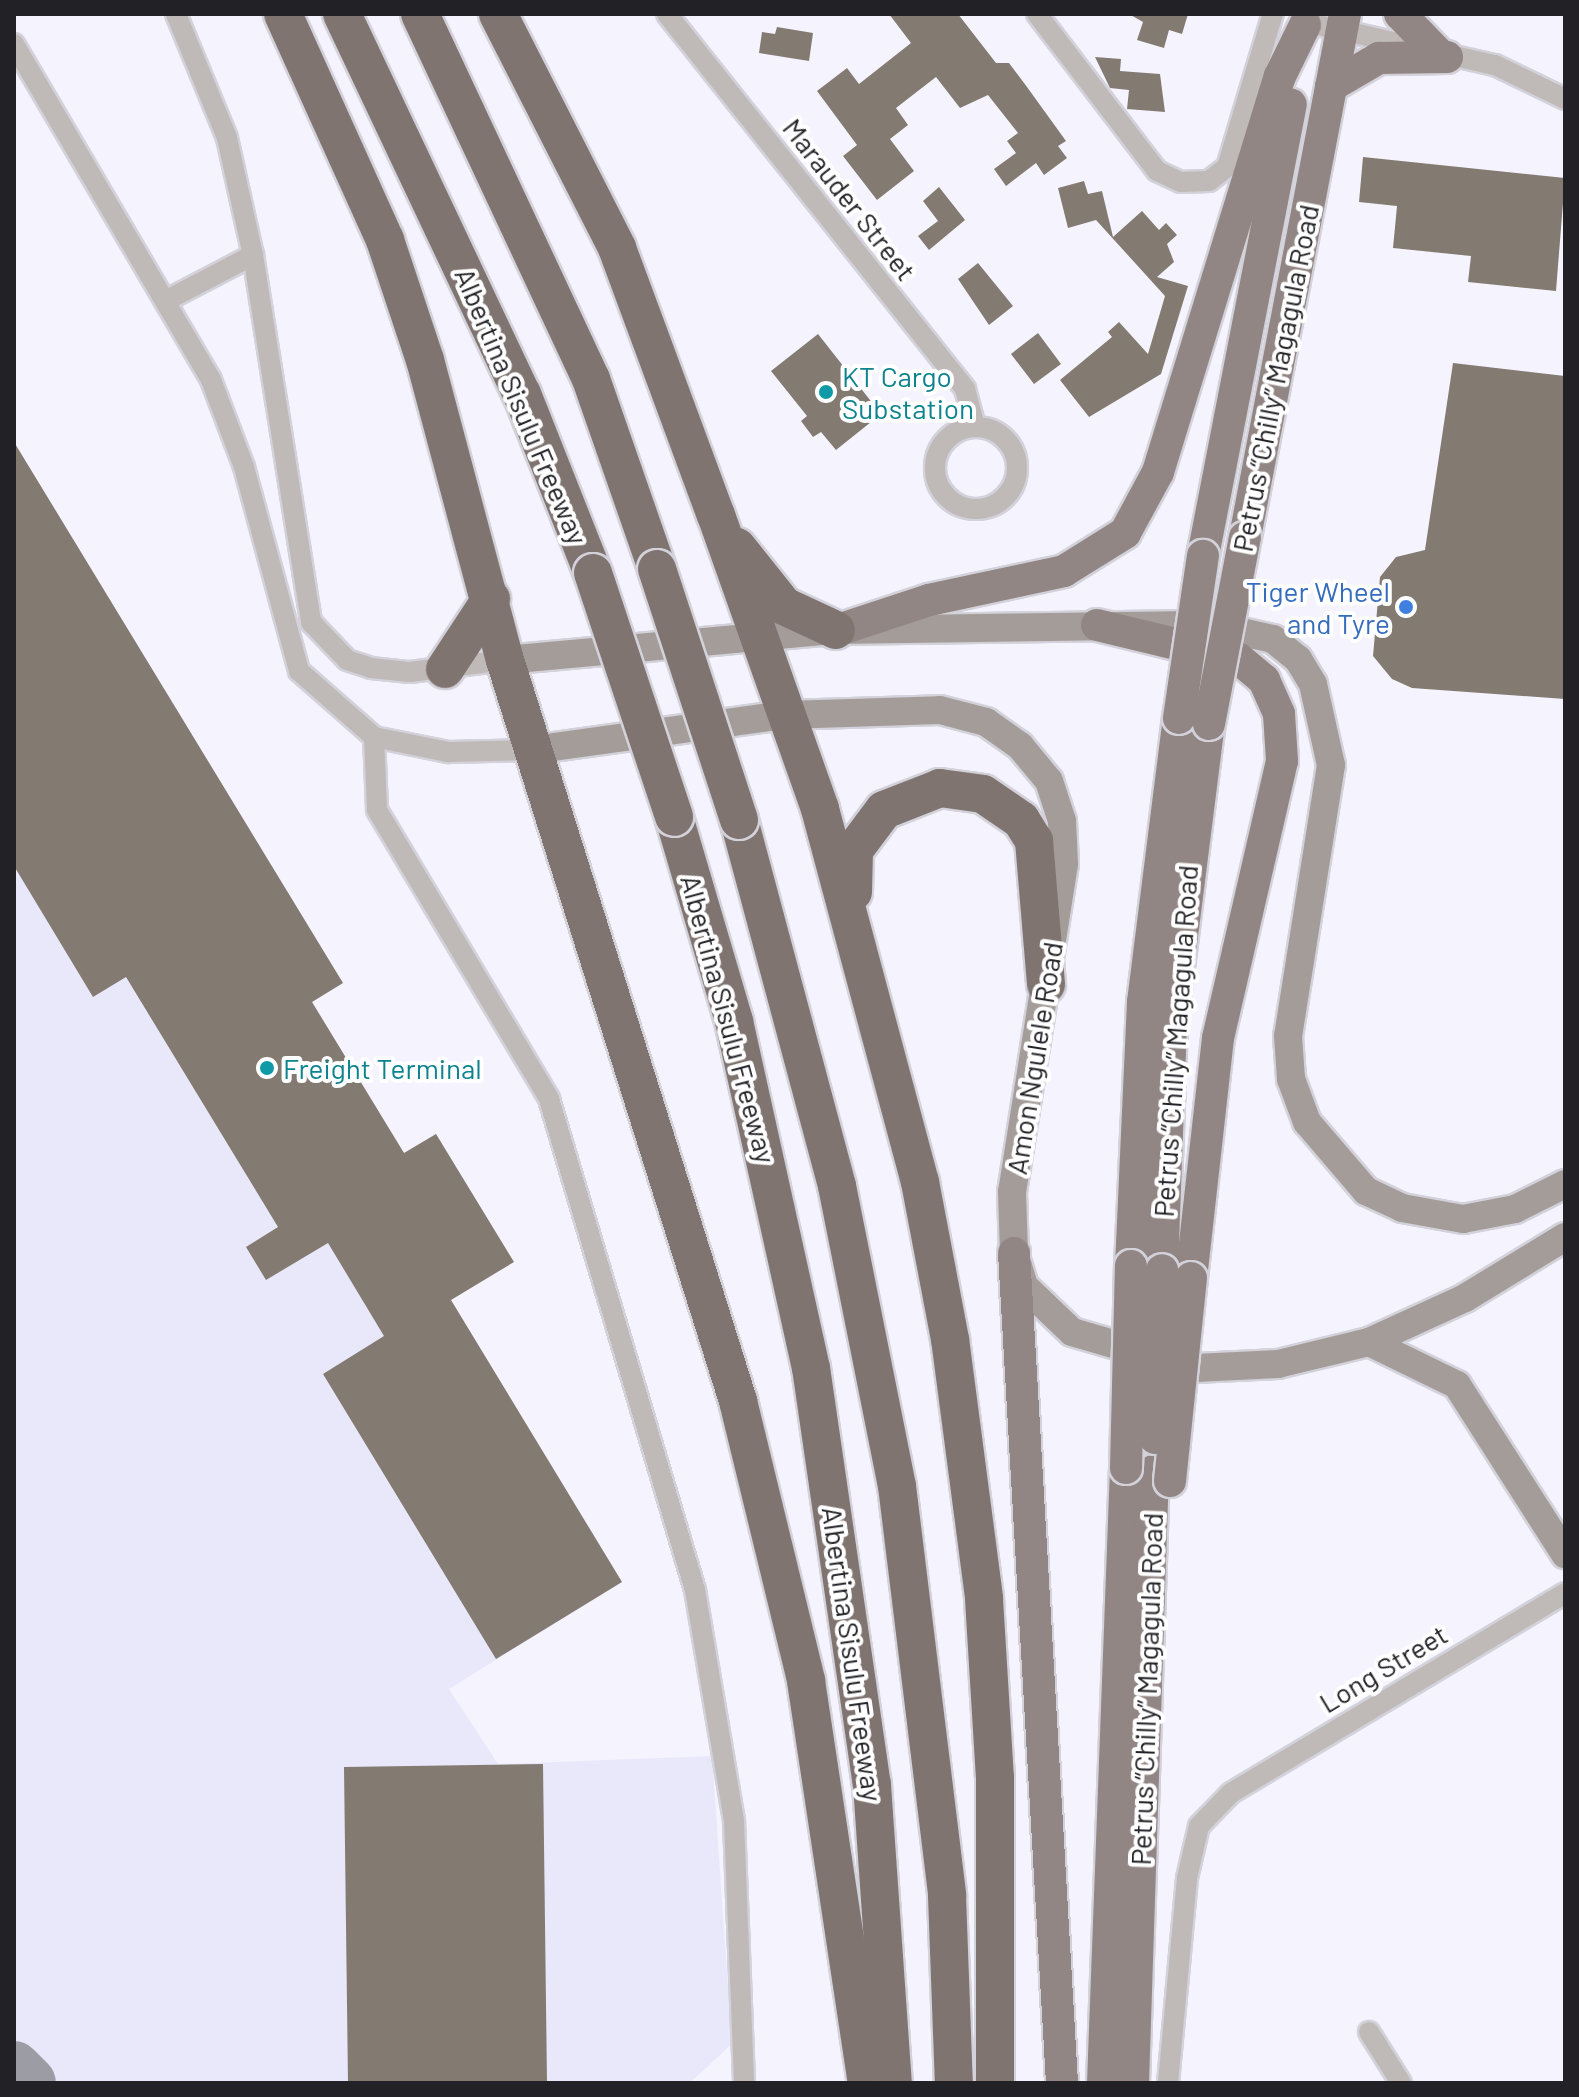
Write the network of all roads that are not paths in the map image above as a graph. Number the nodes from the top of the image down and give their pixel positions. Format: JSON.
{"nodes":[{"id":1,"x":176,"y":14,"type":"edge"},
{"id":2,"x":283,"y":14,"type":"edge"},
{"id":3,"x":342,"y":14,"type":"edge"},
{"id":4,"x":420,"y":14,"type":"edge"},
{"id":5,"x":498,"y":14,"type":"edge"},
{"id":6,"x":667,"y":14,"type":"edge"},
{"id":7,"x":1037,"y":14,"type":"edge"},
{"id":8,"x":1273,"y":14,"type":"edge"},
{"id":9,"x":1400,"y":14,"type":"edge"},
{"id":10,"x":1305,"y":20,"type":"edge"},
{"id":11,"x":1344,"y":22,"type":"edge"},
{"id":12,"x":14,"y":44,"type":"edge"},
{"id":13,"x":1443,"y":55,"type":"junction"},
{"id":14,"x":1331,"y":86,"type":"junction"},
{"id":15,"x":1565,"y":99,"type":"edge"},
{"id":16,"x":253,"y":255,"type":"junction"},
{"id":17,"x":169,"y":299,"type":"junction"},
{"id":18,"x":975,"y":426,"type":"junction"},
{"id":19,"x":716,"y":515,"type":"junction"},
{"id":20,"x":491,"y":599,"type":"junction"},
{"id":21,"x":1097,"y":625,"type":"junction"},
{"id":22,"x":837,"y":630,"type":"junction"},
{"id":23,"x":760,"y":639,"type":"junction"},
{"id":24,"x":505,"y":660,"type":"junction"},
{"id":25,"x":445,"y":669,"type":"junction"},
{"id":26,"x":785,"y":715,"type":"junction"},
{"id":27,"x":1194,"y":721,"type":"junction"},
{"id":28,"x":374,"y":737,"type":"junction"},
{"id":29,"x":532,"y":750,"type":"junction"},
{"id":30,"x":1046,"y":984,"type":"junction"},
{"id":31,"x":871,"y":987,"type":"junction"},
{"id":32,"x":1565,"y":1184,"type":"edge"},
{"id":33,"x":1565,"y":1237,"type":"edge"},
{"id":34,"x":1014,"y":1253,"type":"junction"},
{"id":35,"x":1161,"y":1271,"type":"junction"},
{"id":36,"x":1369,"y":1342,"type":"junction"},
{"id":37,"x":1150,"y":1474,"type":"junction"},
{"id":38,"x":1565,"y":1554,"type":"edge"},
{"id":39,"x":1565,"y":1593,"type":"edge"},
{"id":40,"x":1369,"y":2032,"type":"dead end"},
{"id":41,"x":744,"y":2083,"type":"edge"},
{"id":42,"x":867,"y":2083,"type":"edge"},
{"id":43,"x":893,"y":2083,"type":"edge"},
{"id":44,"x":954,"y":2083,"type":"edge"},
{"id":45,"x":995,"y":2083,"type":"edge"},
{"id":46,"x":1062,"y":2083,"type":"edge"},
{"id":47,"x":1103,"y":2083,"type":"edge"},
{"id":48,"x":1133,"y":2083,"type":"edge"},
{"id":49,"x":1168,"y":2083,"type":"edge"},
{"id":50,"x":1401,"y":2083,"type":"edge"}],
"edges":[{"from":1,"to":16,"type":"street"},
{"from":2,"to":20,"type":"highway"},
{"from":3,"to":43,"type":"highway","name":"Albertina Sisulu Freeway","bridge":true},
{"from":4,"to":44,"type":"highway","bridge":true},
{"from":5,"to":19,"type":"highway"},
{"from":6,"to":18,"type":"street","name":"Marauder Street"},
{"from":7,"to":8,"type":"street"},
{"from":9,"to":13,"type":"main road"},
{"from":10,"to":11,"type":"street"},
{"from":10,"to":22,"type":"main road"},
{"from":10,"to":27,"type":"main road","name":"Petrus “Chilly” Magagula Road","bridge":true},
{"from":11,"to":13,"type":"street"},
{"from":11,"to":14,"type":"main road","name":"Petrus “Chilly” Magagula Road"},
{"from":12,"to":17,"type":"street"},
{"from":13,"to":14,"type":"main road"},
{"from":13,"to":15,"type":"street"},
{"from":14,"to":27,"type":"main road","name":"Petrus “Chilly” Magagula Road","bridge":true},
{"from":16,"to":17,"type":"street"},
{"from":16,"to":25,"type":"street"},
{"from":17,"to":28,"type":"street"},
{"from":18,"to":18,"type":"street"},
{"from":19,"to":22,"type":"highway"},
{"from":19,"to":23,"type":"highway"},
{"from":20,"to":24,"type":"highway"},
{"from":20,"to":25,"type":"highway"},
{"from":21,"to":22,"type":"main road"},
{"from":21,"to":32,"type":"main road"},
{"from":21,"to":35,"type":"main road"},
{"from":22,"to":23,"type":"main road"},
{"from":23,"to":24,"type":"main road"},
{"from":23,"to":26,"type":"highway"},
{"from":24,"to":25,"type":"street"},
{"from":24,"to":29,"type":"highway"},
{"from":26,"to":29,"type":"main road","name":"Amon Ngulele Road"},
{"from":26,"to":30,"type":"main road","name":"Amon Ngulele Road"},
{"from":26,"to":31,"type":"highway"},
{"from":27,"to":35,"type":"main road","name":"Petrus “Chilly” Magagula Road"},
{"from":28,"to":29,"type":"street"},
{"from":28,"to":41,"type":"street"},
{"from":29,"to":42,"type":"highway"},
{"from":30,"to":31,"type":"highway"},
{"from":30,"to":34,"type":"main road","name":"Amon Ngulele Road"},
{"from":31,"to":45,"type":"highway"},
{"from":33,"to":36,"type":"main road","name":"Amon Ngulele Road"},
{"from":34,"to":36,"type":"main road","name":"Amon Ngulele Road"},
{"from":34,"to":46,"type":"main road"},
{"from":35,"to":37,"type":"main road","name":"Petrus “Chilly” Magagula Road","bridge":true},
{"from":35,"to":37,"type":"main road","bridge":true},
{"from":36,"to":38,"type":"main road"},
{"from":37,"to":47,"type":"main road","name":"Petrus “Chilly” Magagula Road"},
{"from":37,"to":48,"type":"main road","name":"Petrus “Chilly” Magagula Road"},
{"from":39,"to":49,"type":"street","name":"Long Street"},
{"from":40,"to":50,"type":"street"}]}
